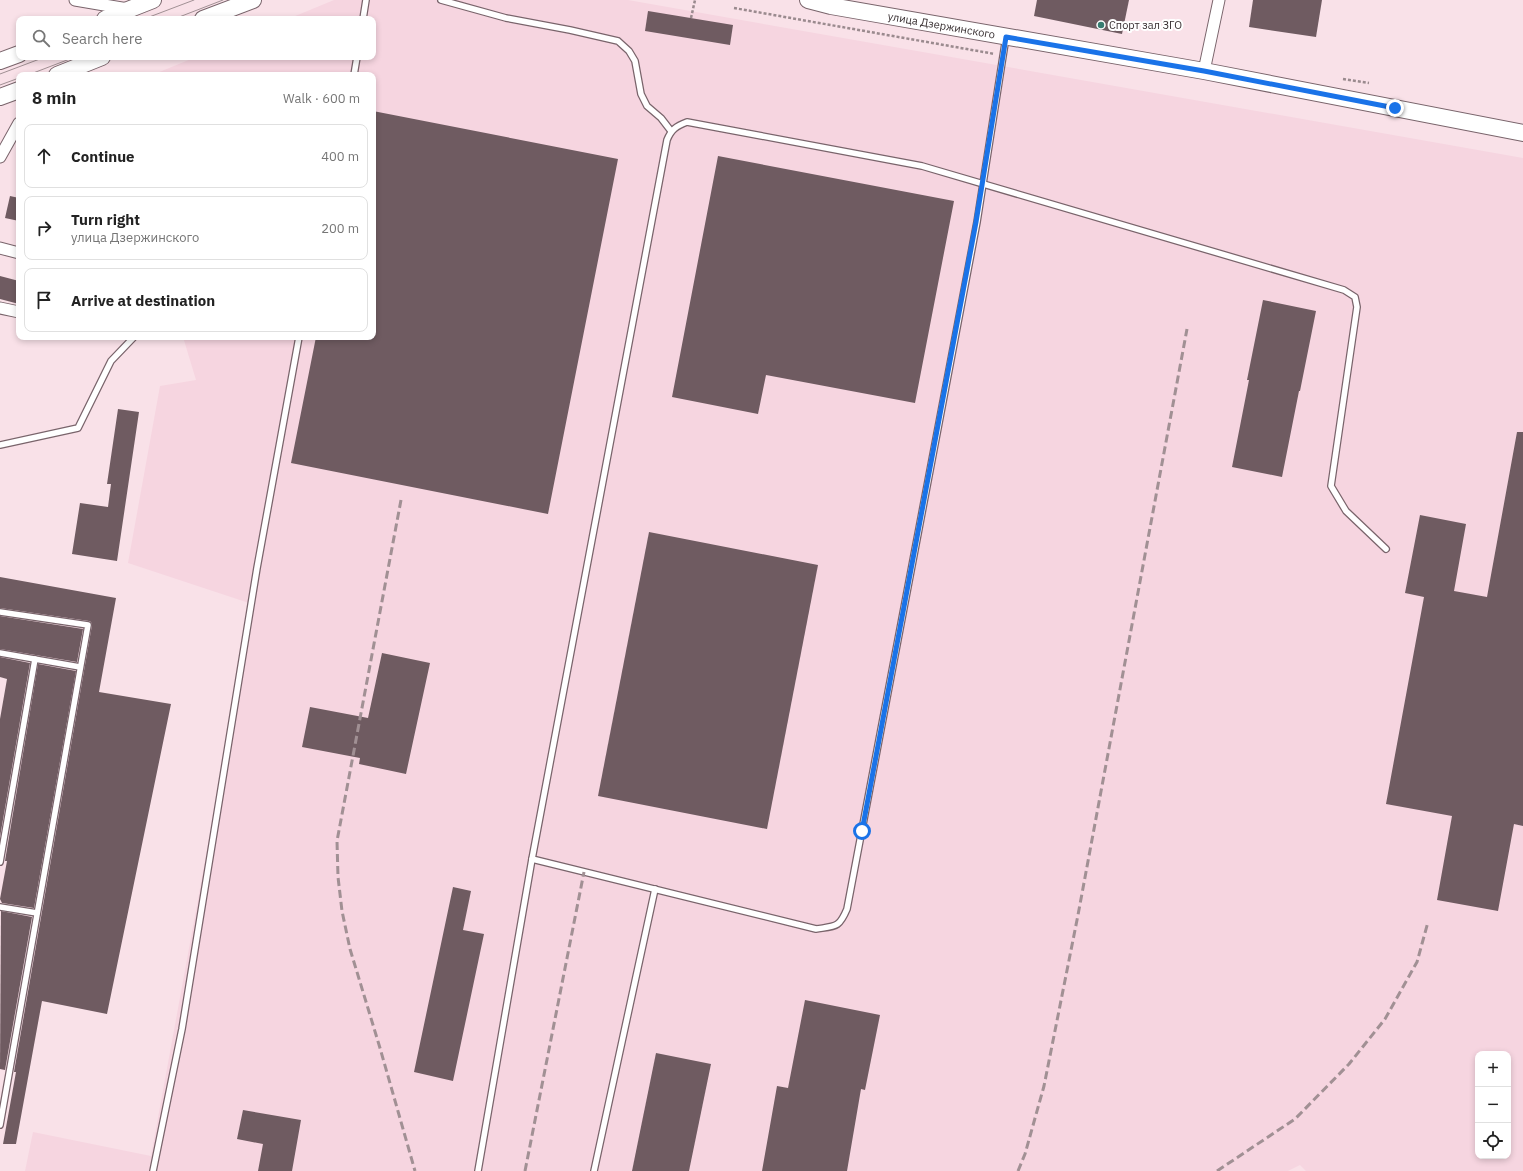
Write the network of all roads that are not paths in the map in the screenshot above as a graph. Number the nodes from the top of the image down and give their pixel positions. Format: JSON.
{"nodes":[{"id":1,"x":75,"y":0,"type":"edge"},
{"id":2,"x":153,"y":0,"type":"edge"},
{"id":3,"x":254,"y":0,"type":"edge"},
{"id":4,"x":366,"y":0,"type":"edge"},
{"id":5,"x":441,"y":0,"type":"edge"},
{"id":6,"x":808,"y":0,"type":"edge"},
{"id":7,"x":1219,"y":0,"type":"edge"},
{"id":8,"x":128,"y":9,"type":"junction"},
{"id":9,"x":112,"y":16,"type":"edge"},
{"id":10,"x":211,"y":16,"type":"edge"},
{"id":11,"x":363,"y":16,"type":"edge"},
{"id":12,"x":1006,"y":37,"type":"junction"},
{"id":13,"x":16,"y":55,"type":"edge"},
{"id":14,"x":94,"y":60,"type":"edge"},
{"id":15,"x":356,"y":60,"type":"edge"},
{"id":16,"x":0,"y":61,"type":"edge"},
{"id":17,"x":1204,"y":71,"type":"junction"},
{"id":18,"x":64,"y":72,"type":"edge"},
{"id":19,"x":354,"y":72,"type":"edge"},
{"id":20,"x":16,"y":91,"type":"edge"},
{"id":21,"x":0,"y":97,"type":"edge"},
{"id":22,"x":16,"y":128,"type":"edge"},
{"id":23,"x":671,"y":131,"type":"junction"},
{"id":24,"x":1523,"y":133,"type":"edge"},
{"id":25,"x":0,"y":157,"type":"edge"},
{"id":26,"x":982,"y":184,"type":"junction"},
{"id":27,"x":0,"y":248,"type":"edge"},
{"id":28,"x":16,"y":252,"type":"edge"},
{"id":29,"x":0,"y":308,"type":"edge"},
{"id":30,"x":16,"y":311,"type":"edge"},
{"id":31,"x":131,"y":340,"type":"edge"},
{"id":32,"x":298,"y":340,"type":"edge"},
{"id":33,"x":0,"y":445,"type":"edge"},
{"id":34,"x":1386,"y":549,"type":"dead end"},
{"id":35,"x":0,"y":612,"type":"edge"},
{"id":36,"x":0,"y":653,"type":"edge"},
{"id":37,"x":35,"y":659,"type":"junction"},
{"id":38,"x":80,"y":667,"type":"junction"},
{"id":39,"x":532,"y":859,"type":"junction"},
{"id":40,"x":0,"y":862,"type":"edge"},
{"id":41,"x":655,"y":890,"type":"junction"},
{"id":42,"x":0,"y":907,"type":"edge"},
{"id":43,"x":37,"y":913,"type":"junction"},
{"id":44,"x":0,"y":1125,"type":"edge"},
{"id":45,"x":153,"y":1171,"type":"edge"},
{"id":46,"x":478,"y":1171,"type":"edge"},
{"id":47,"x":594,"y":1171,"type":"edge"}],
"edges":[{"from":1,"to":8,"type":"street"},
{"from":2,"to":8,"type":"street"},
{"from":3,"to":10,"type":"street"},
{"from":4,"to":11,"type":"lane"},
{"from":5,"to":23,"type":"lane"},
{"from":6,"to":12,"type":"street","name":"улица Дзержинского"},
{"from":7,"to":17,"type":"street"},
{"from":8,"to":9,"type":"street"},
{"from":12,"to":17,"type":"street","name":"улица Дзержинского"},
{"from":12,"to":26,"type":"lane"},
{"from":13,"to":16,"type":"street"},
{"from":14,"to":18,"type":"street"},
{"from":15,"to":19,"type":"lane"},
{"from":17,"to":24,"type":"street","name":"улица Дзержинского"},
{"from":20,"to":21,"type":"street"},
{"from":22,"to":25,"type":"street"},
{"from":23,"to":26,"type":"lane"},
{"from":23,"to":39,"type":"lane"},
{"from":26,"to":34,"type":"lane"},
{"from":26,"to":41,"type":"lane"},
{"from":27,"to":28,"type":"street"},
{"from":29,"to":30,"type":"street"},
{"from":31,"to":33,"type":"lane"},
{"from":32,"to":45,"type":"lane"},
{"from":35,"to":38,"type":"lane"},
{"from":36,"to":37,"type":"lane"},
{"from":37,"to":38,"type":"lane"},
{"from":37,"to":40,"type":"lane"},
{"from":38,"to":43,"type":"lane"},
{"from":39,"to":41,"type":"lane"},
{"from":39,"to":46,"type":"lane"},
{"from":41,"to":47,"type":"lane"},
{"from":42,"to":43,"type":"lane"},
{"from":43,"to":44,"type":"lane"}]}
